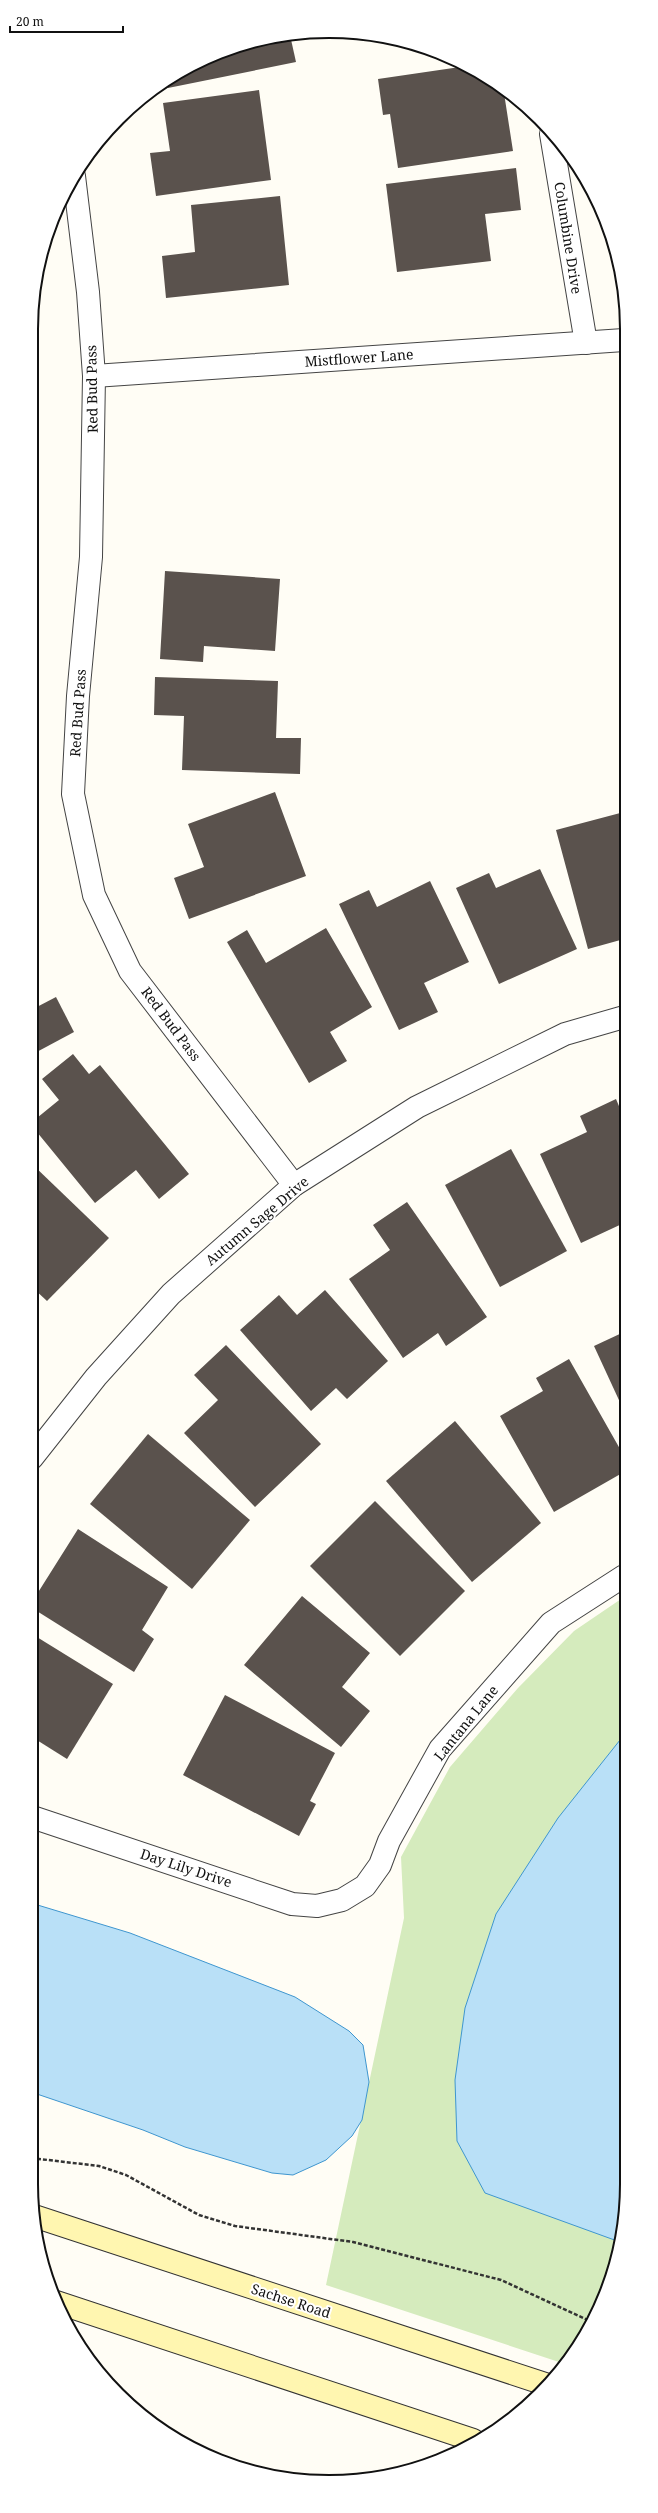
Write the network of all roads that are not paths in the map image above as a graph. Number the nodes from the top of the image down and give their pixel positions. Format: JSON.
{"nodes":[{"id":1,"x":552,"y":143,"type":"edge"},
{"id":2,"x":75,"y":186,"type":"edge"},
{"id":3,"x":620,"y":340,"type":"edge"},
{"id":4,"x":586,"y":343,"type":"junction"},
{"id":5,"x":94,"y":376,"type":"junction"},
{"id":6,"x":620,"y":1018,"type":"edge"},
{"id":7,"x":294,"y":1185,"type":"junction"},
{"id":8,"x":38,"y":1450,"type":"edge"},
{"id":9,"x":620,"y":1579,"type":"edge"},
{"id":10,"x":38,"y":1819,"type":"edge"},
{"id":11,"x":342,"y":1900,"type":"joint"},
{"id":12,"x":40,"y":2218,"type":"edge"},
{"id":13,"x":64,"y":2305,"type":"edge"},
{"id":14,"x":542,"y":2383,"type":"edge"},
{"id":15,"x":469,"y":2439,"type":"edge"}],
"edges":[{"from":1,"to":4,"type":"street","name":"Columbine Drive"},
{"from":2,"to":5,"type":"street","name":"Red Bud Pass"},
{"from":3,"to":4,"type":"street","name":"Mistflower Lane"},
{"from":4,"to":5,"type":"street","name":"Mistflower Lane"},
{"from":5,"to":7,"type":"street","name":"Red Bud Pass"},
{"from":6,"to":7,"type":"street","name":"Autumn Sage Drive"},
{"from":7,"to":8,"type":"street","name":"Autumn Sage Drive"},
{"from":9,"to":11,"type":"street","name":"Lantana Lane"},
{"from":10,"to":11,"type":"street","name":"Day Lily Drive"},
{"from":12,"to":14,"type":"main road","name":"Sachse Road"},
{"from":13,"to":15,"type":"main road"}]}
